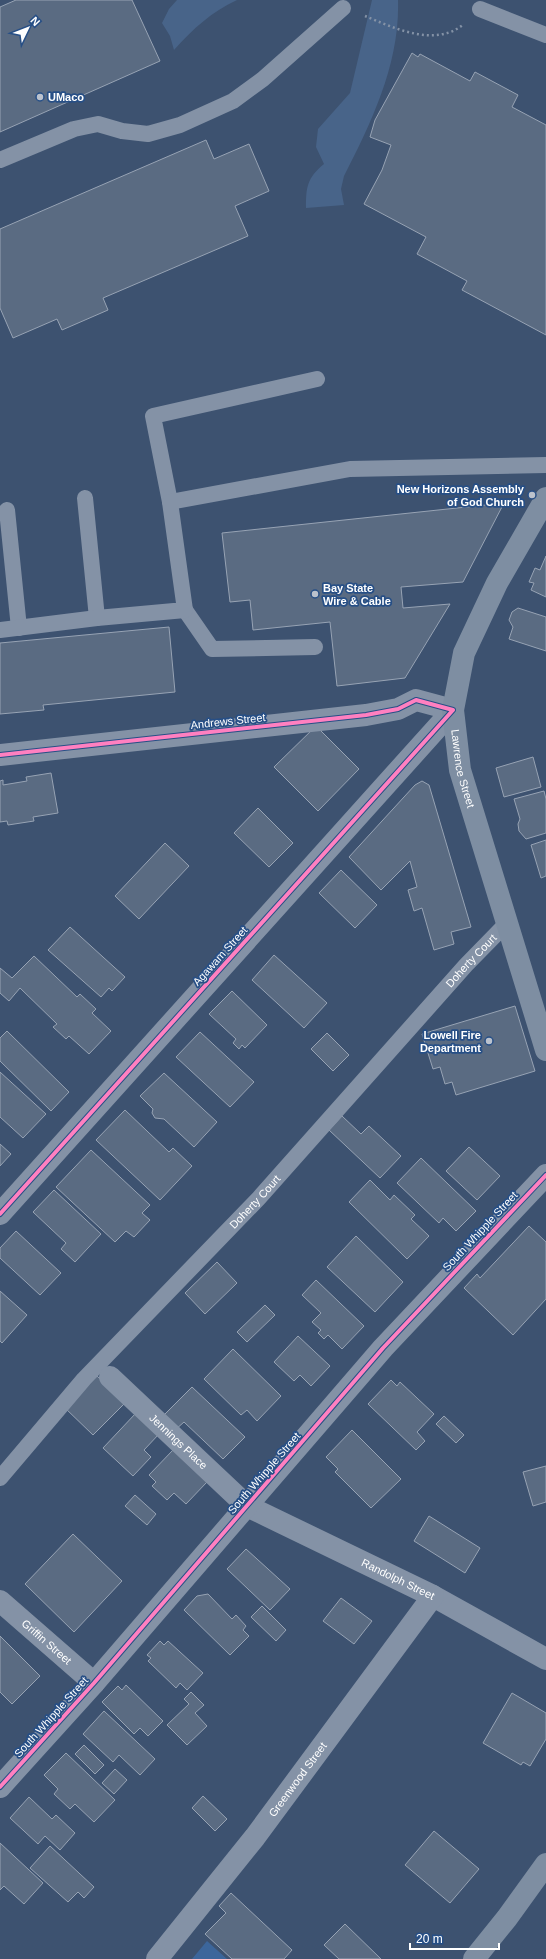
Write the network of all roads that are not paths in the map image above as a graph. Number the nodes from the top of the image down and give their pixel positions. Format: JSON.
{"nodes":[{"id":1,"x":343,"y":8,"type":"dead end"},
{"id":2,"x":480,"y":9,"type":"road end"},
{"id":3,"x":546,"y":36,"type":"edge"},
{"id":4,"x":0,"y":160,"type":"edge"},
{"id":5,"x":317,"y":379,"type":"dead end"},
{"id":6,"x":546,"y":465,"type":"edge"},
{"id":7,"x":85,"y":498,"type":"dead end"},
{"id":8,"x":546,"y":498,"type":"edge"},
{"id":9,"x":170,"y":502,"type":"junction"},
{"id":10,"x":7,"y":510,"type":"dead end"},
{"id":11,"x":185,"y":610,"type":"junction"},
{"id":12,"x":97,"y":618,"type":"junction"},
{"id":13,"x":19,"y":628,"type":"junction"},
{"id":14,"x":0,"y":630,"type":"edge"},
{"id":15,"x":314,"y":647,"type":"dead end"},
{"id":16,"x":453,"y":710,"type":"junction"},
{"id":17,"x":0,"y":755,"type":"edge"},
{"id":18,"x":507,"y":923,"type":"junction"},
{"id":19,"x":546,"y":1050,"type":"edge"},
{"id":20,"x":546,"y":1175,"type":"edge"},
{"id":21,"x":0,"y":1214,"type":"edge"},
{"id":22,"x":110,"y":1377,"type":"dead end"},
{"id":23,"x":0,"y":1478,"type":"edge"},
{"id":24,"x":247,"y":1506,"type":"junction"},
{"id":25,"x":433,"y":1596,"type":"junction"},
{"id":26,"x":0,"y":1601,"type":"edge"},
{"id":27,"x":546,"y":1659,"type":"edge"},
{"id":28,"x":94,"y":1683,"type":"junction"},
{"id":29,"x":0,"y":1787,"type":"edge"},
{"id":30,"x":546,"y":1864,"type":"edge"},
{"id":31,"x":157,"y":1959,"type":"edge"},
{"id":32,"x":474,"y":1959,"type":"edge"}],
"edges":[{"from":1,"to":4,"type":"lane"},
{"from":2,"to":3,"type":"lane"},
{"from":5,"to":9,"type":"lane"},
{"from":6,"to":9,"type":"lane"},
{"from":7,"to":12,"type":"lane"},
{"from":8,"to":16,"type":"main road","name":"Lawrence Street"},
{"from":9,"to":11,"type":"lane"},
{"from":10,"to":13,"type":"lane"},
{"from":11,"to":12,"type":"lane"},
{"from":11,"to":15,"type":"lane"},
{"from":12,"to":13,"type":"lane"},
{"from":13,"to":14,"type":"lane"},
{"from":16,"to":17,"type":"street","name":"Andrews Street"},
{"from":16,"to":18,"type":"main road","name":"Lawrence Street"},
{"from":16,"to":21,"type":"street","name":"Agawam Street"},
{"from":18,"to":19,"type":"main road","name":"Lawrence Street"},
{"from":18,"to":23,"type":"lane","name":"Doherty Court"},
{"from":20,"to":24,"type":"street","name":"South Whipple Street"},
{"from":22,"to":24,"type":"street","name":"Jennings Place"},
{"from":24,"to":25,"type":"street","name":"Randolph Street"},
{"from":24,"to":28,"type":"street","name":"South Whipple Street"},
{"from":25,"to":27,"type":"street","name":"Randolph Street"},
{"from":25,"to":31,"type":"street","name":"Greenwood Street"},
{"from":26,"to":28,"type":"street","name":"Griffin Street"},
{"from":28,"to":29,"type":"street","name":"South Whipple Street"},
{"from":30,"to":32,"type":"main road"}]}
